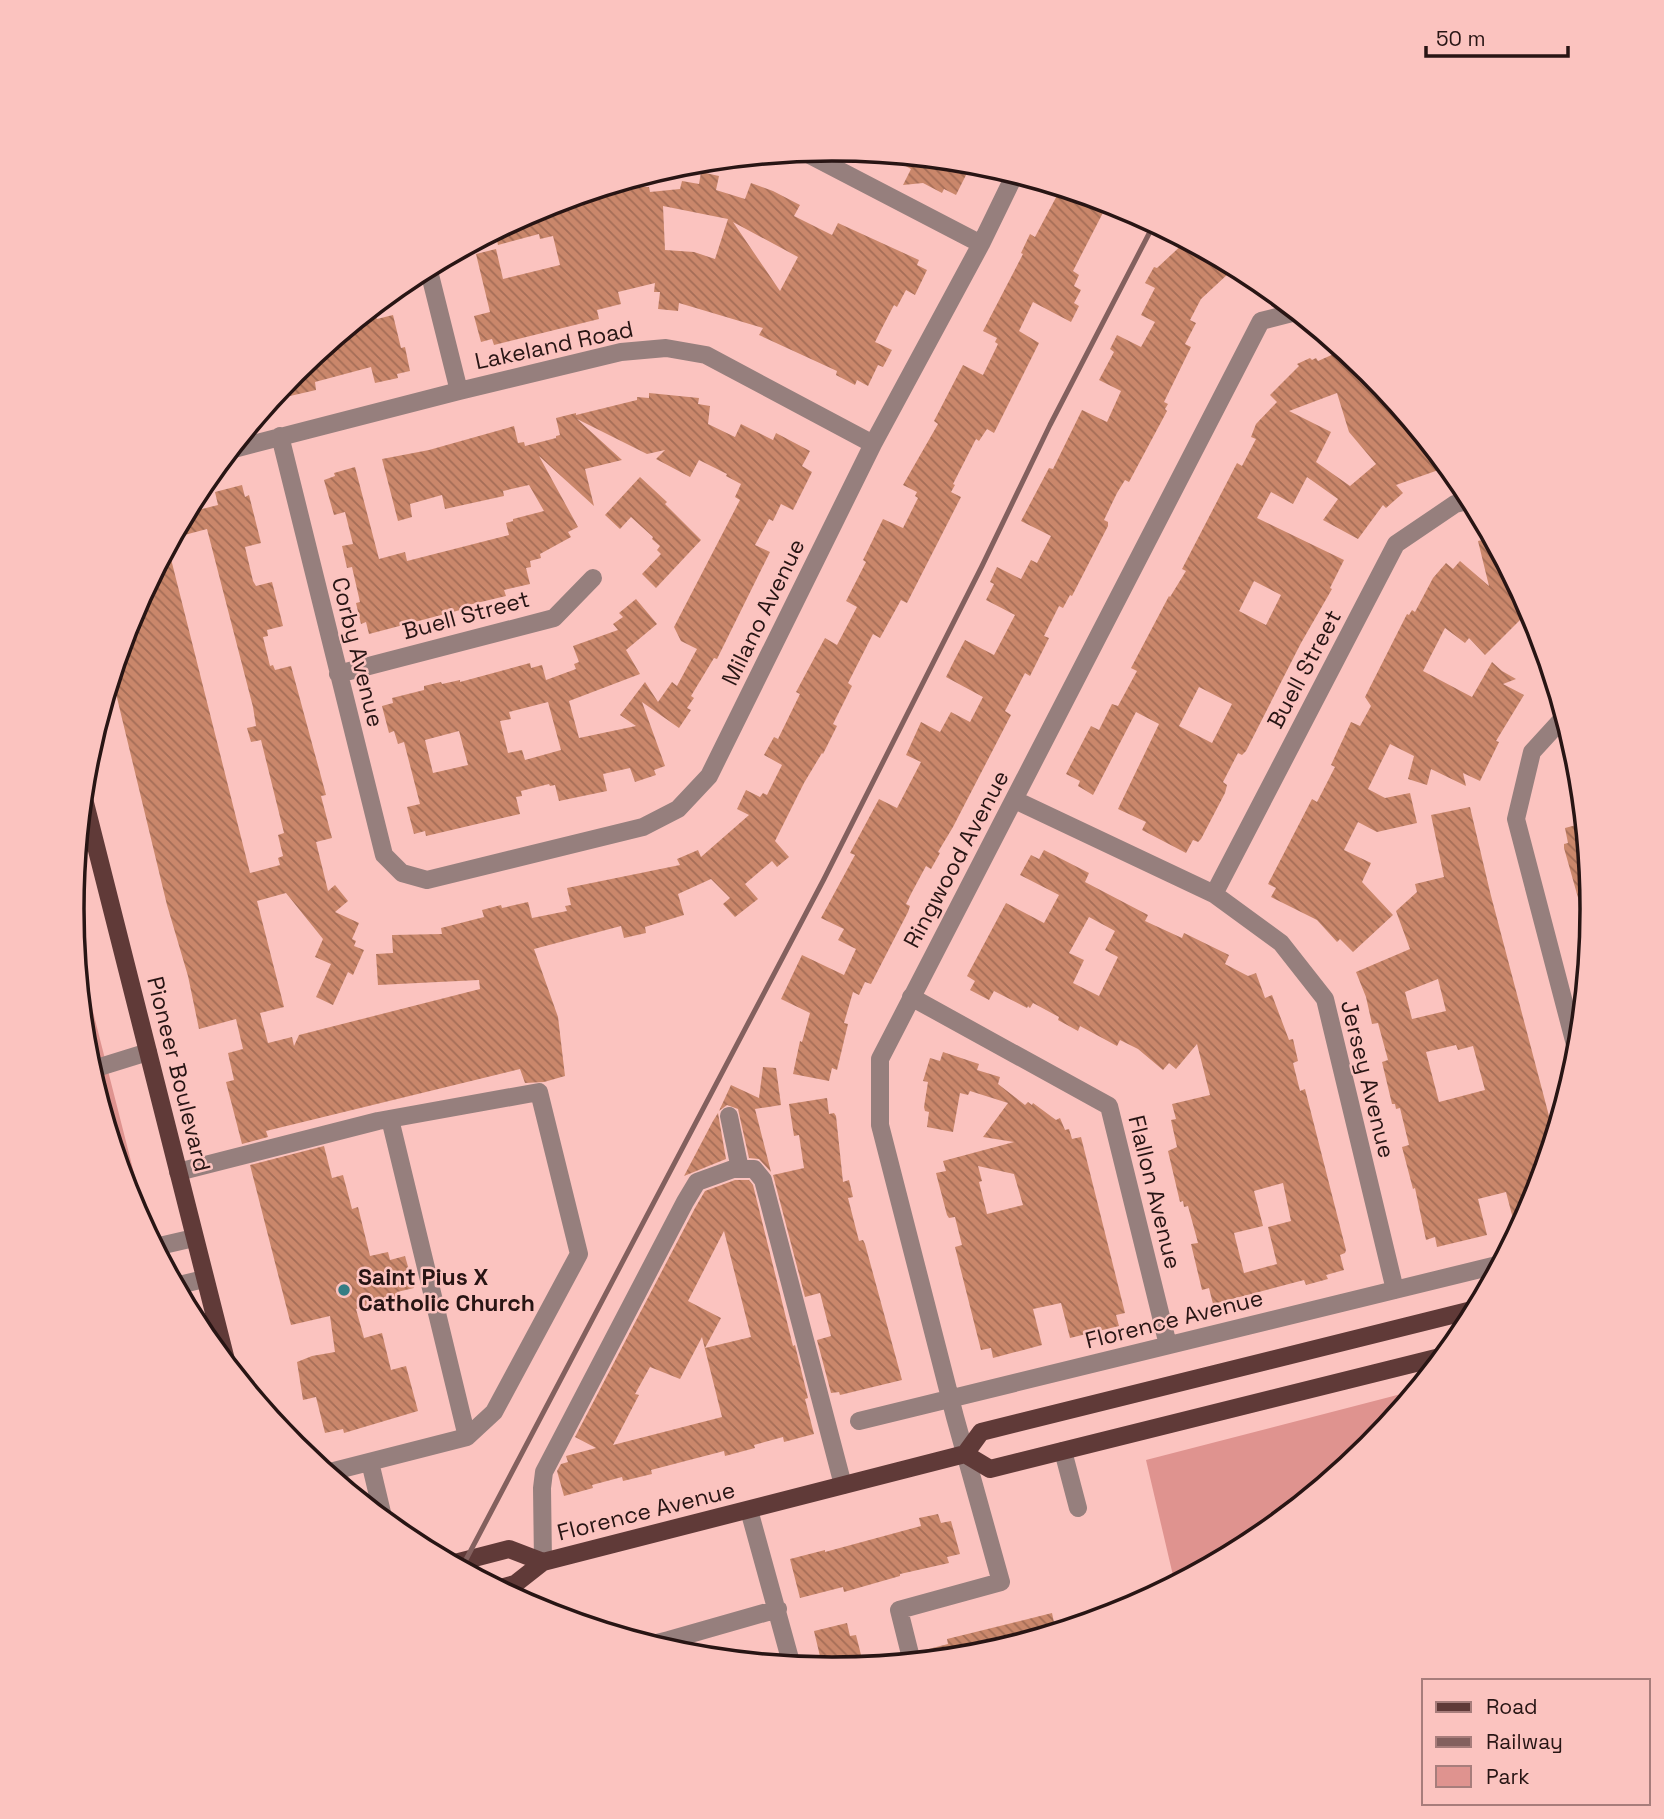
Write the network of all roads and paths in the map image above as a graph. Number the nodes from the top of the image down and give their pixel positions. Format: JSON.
{"nodes":[{"id":1,"x":822,"y":161,"type":"edge"},
{"id":2,"x":1010,"y":183,"type":"edge"},
{"id":3,"x":981,"y":244,"type":"junction"},
{"id":4,"x":431,"y":279,"type":"edge"},
{"id":5,"x":1285,"y":315,"type":"edge"},
{"id":6,"x":459,"y":391,"type":"junction"},
{"id":7,"x":280,"y":436,"type":"junction"},
{"id":8,"x":873,"y":444,"type":"junction"},
{"id":9,"x":246,"y":446,"type":"edge"},
{"id":10,"x":1459,"y":503,"type":"edge"},
{"id":11,"x":593,"y":578,"type":"dead end"},
{"id":12,"x":338,"y":674,"type":"junction"},
{"id":13,"x":1557,"y":725,"type":"edge"},
{"id":14,"x":1015,"y":800,"type":"junction"},
{"id":15,"x":89,"y":819,"type":"edge"},
{"id":16,"x":402,"y":873,"type":"joint"},
{"id":17,"x":1214,"y":894,"type":"junction"},
{"id":18,"x":911,"y":997,"type":"junction"},
{"id":19,"x":1571,"y":1028,"type":"edge"},
{"id":20,"x":148,"y":1052,"type":"junction"},
{"id":21,"x":101,"y":1067,"type":"edge"},
{"id":22,"x":729,"y":1116,"type":"dead end"},
{"id":23,"x":390,"y":1119,"type":"junction"},
{"id":24,"x":740,"y":1169,"type":"junction"},
{"id":25,"x":178,"y":1172,"type":"junction"},
{"id":26,"x":194,"y":1238,"type":"junction"},
{"id":27,"x":164,"y":1245,"type":"edge"},
{"id":28,"x":1489,"y":1267,"type":"edge"},
{"id":29,"x":204,"y":1279,"type":"junction"},
{"id":30,"x":184,"y":1284,"type":"edge"},
{"id":31,"x":1395,"y":1290,"type":"junction"},
{"id":32,"x":1461,"y":1314,"type":"edge"},
{"id":33,"x":220,"y":1339,"type":"edge"},
{"id":34,"x":1168,"y":1345,"type":"junction"},
{"id":35,"x":1429,"y":1360,"type":"edge"},
{"id":36,"x":950,"y":1399,"type":"junction"},
{"id":37,"x":859,"y":1421,"type":"dead end"},
{"id":38,"x":467,"y":1437,"type":"junction"},
{"id":39,"x":1063,"y":1451,"type":"junction"},
{"id":40,"x":965,"y":1454,"type":"junction"},
{"id":41,"x":370,"y":1462,"type":"junction"},
{"id":42,"x":337,"y":1470,"type":"edge"},
{"id":43,"x":843,"y":1485,"type":"junction"},
{"id":44,"x":380,"y":1505,"type":"edge"},
{"id":45,"x":1078,"y":1508,"type":"dead end"},
{"id":46,"x":749,"y":1510,"type":"junction"},
{"id":47,"x":465,"y":1561,"type":"edge"},
{"id":48,"x":542,"y":1562,"type":"junction"},
{"id":49,"x":512,"y":1585,"type":"edge"},
{"id":50,"x":778,"y":1609,"type":"junction"},
{"id":51,"x":682,"y":1642,"type":"edge"},
{"id":52,"x":910,"y":1653,"type":"edge"},
{"id":53,"x":790,"y":1656,"type":"edge"}],
"edges":[{"from":1,"to":3,"type":"street"},
{"from":2,"to":3,"type":"street","name":"Milano Avenue"},
{"from":3,"to":8,"type":"street","name":"Milano Avenue"},
{"from":4,"to":6,"type":"street"},
{"from":5,"to":14,"type":"street","name":"Ringwood Avenue"},
{"from":6,"to":7,"type":"street","name":"Lakeland Road"},
{"from":6,"to":8,"type":"street","name":"Lakeland Road"},
{"from":7,"to":9,"type":"street","name":"Lakeland Road"},
{"from":7,"to":12,"type":"street","name":"Corby Avenue"},
{"from":8,"to":16,"type":"street","name":"Milano Avenue"},
{"from":10,"to":17,"type":"street","name":"Buell Street"},
{"from":11,"to":12,"type":"street","name":"Buell Street"},
{"from":12,"to":16,"type":"street","name":"Corby Avenue"},
{"from":13,"to":19,"type":"street"},
{"from":14,"to":17,"type":"street","name":"Jersey Avenue"},
{"from":14,"to":18,"type":"street","name":"Ringwood Avenue"},
{"from":15,"to":20,"type":"main road","name":"Pioneer Boulevard"},
{"from":17,"to":31,"type":"street","name":"Jersey Avenue"},
{"from":18,"to":34,"type":"street","name":"Flallon Avenue"},
{"from":18,"to":36,"type":"street","name":"Ringwood Avenue"},
{"from":20,"to":21,"type":"street"},
{"from":20,"to":25,"type":"main road","name":"Pioneer Boulevard"},
{"from":22,"to":24,"type":"street"},
{"from":23,"to":25,"type":"street"},
{"from":23,"to":38,"type":"street"},
{"from":23,"to":38,"type":"street"},
{"from":24,"to":43,"type":"street"},
{"from":24,"to":48,"type":"street"},
{"from":25,"to":26,"type":"main road","name":"Pioneer Boulevard"},
{"from":26,"to":27,"type":"street"},
{"from":26,"to":29,"type":"main road","name":"Pioneer Boulevard"},
{"from":28,"to":31,"type":"street","name":"Florence Avenue"},
{"from":29,"to":30,"type":"street"},
{"from":29,"to":33,"type":"main road","name":"Pioneer Boulevard"},
{"from":31,"to":34,"type":"street","name":"Florence Avenue"},
{"from":32,"to":40,"type":"main road"},
{"from":34,"to":36,"type":"street","name":"Florence Avenue"},
{"from":35,"to":39,"type":"main road"},
{"from":36,"to":37,"type":"street","name":"Florence Avenue"},
{"from":36,"to":40,"type":"street","name":"Ringwood Avenue"},
{"from":38,"to":41,"type":"street"},
{"from":39,"to":40,"type":"main road"},
{"from":39,"to":45,"type":"street"},
{"from":40,"to":43,"type":"main road","name":"Florence Avenue"},
{"from":40,"to":52,"type":"street","name":"Ringwood Avenue"},
{"from":41,"to":42,"type":"street"},
{"from":41,"to":44,"type":"street"},
{"from":43,"to":46,"type":"main road","name":"Florence Avenue"},
{"from":46,"to":48,"type":"main road","name":"Florence Avenue"},
{"from":46,"to":50,"type":"street"},
{"from":47,"to":48,"type":"main road","name":"Florence Avenue"},
{"from":48,"to":49,"type":"main road","name":"Florence Avenue"},
{"from":50,"to":51,"type":"street"},
{"from":50,"to":53,"type":"street"}]}
